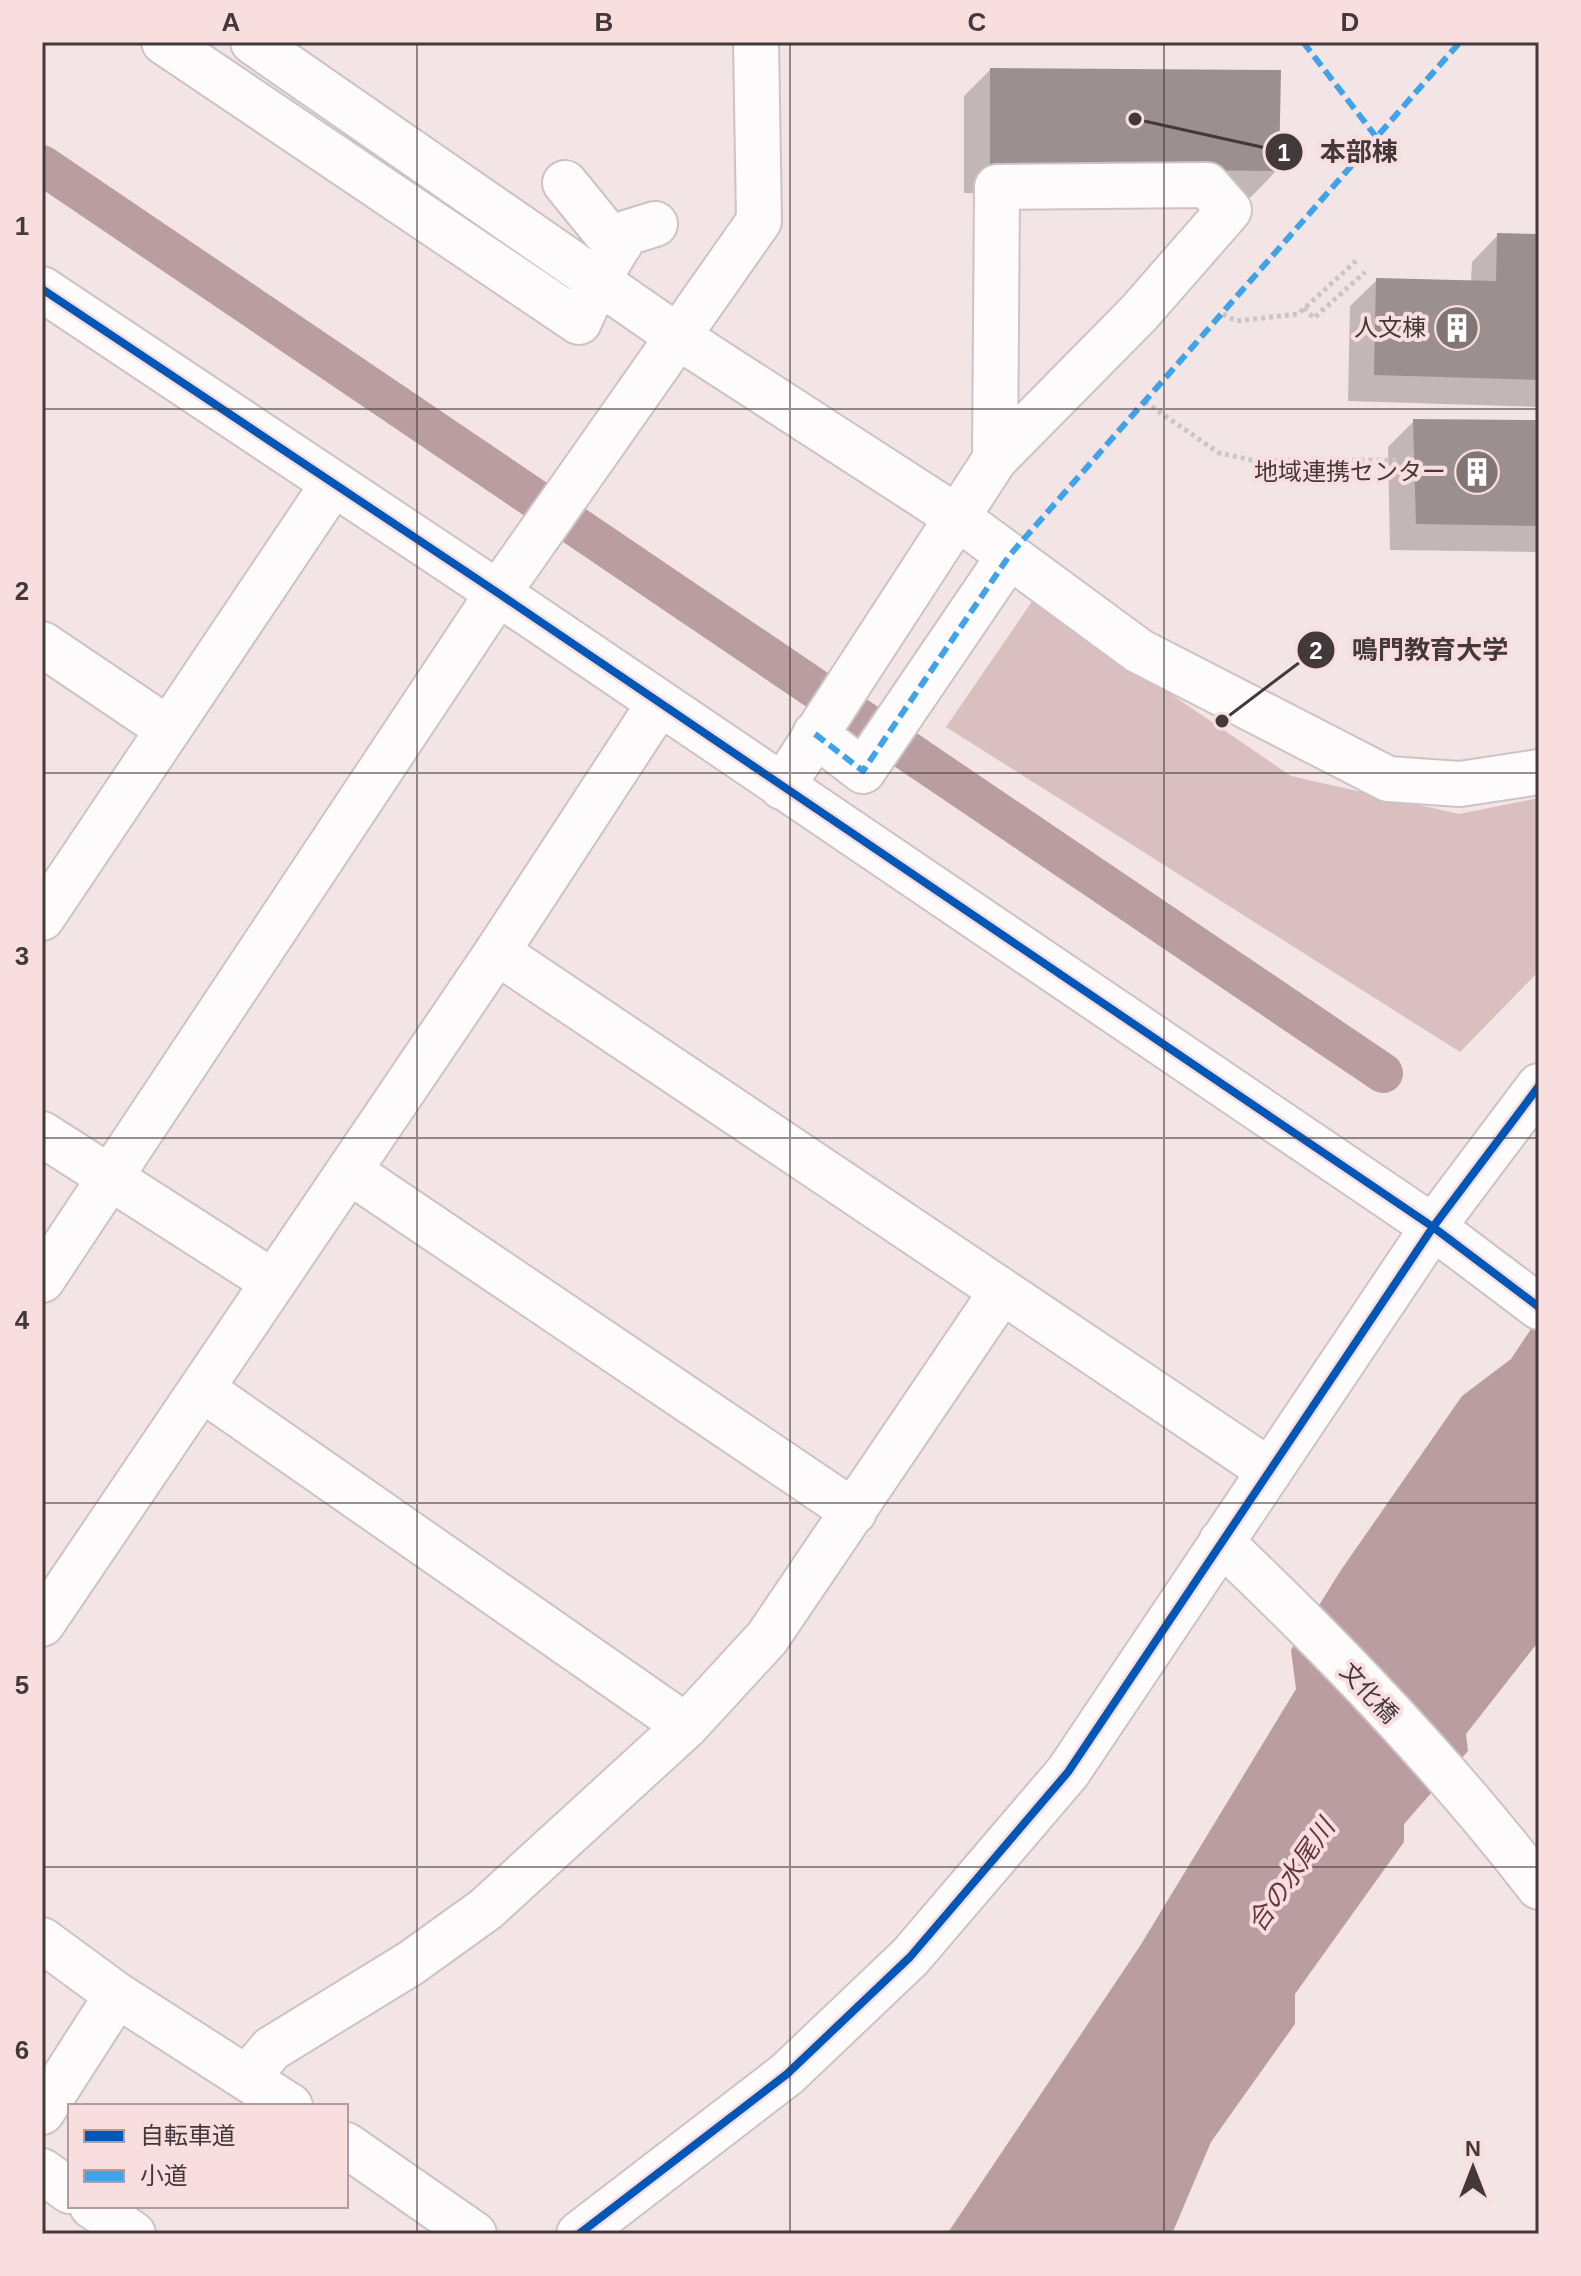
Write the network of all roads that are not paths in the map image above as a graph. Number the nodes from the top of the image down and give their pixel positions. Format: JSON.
{"nodes":[{"id":1,"x":164,"y":42,"type":"edge"},
{"id":2,"x":253,"y":42,"type":"edge"},
{"id":3,"x":756,"y":42,"type":"edge"},
{"id":4,"x":309,"y":58,"type":"edge"},
{"id":5,"x":274,"y":116,"type":"junction"},
{"id":6,"x":565,"y":183,"type":"dead end"},
{"id":7,"x":624,"y":249,"type":"junction"},
{"id":8,"x":42,"y":289,"type":"edge"},
{"id":9,"x":677,"y":336,"type":"junction"},
{"id":10,"x":995,"y":459,"type":"junction"},
{"id":11,"x":333,"y":484,"type":"junction"},
{"id":12,"x":958,"y":518,"type":"junction"},
{"id":13,"x":1009,"y":556,"type":"junction"},
{"id":14,"x":498,"y":593,"type":"junction"},
{"id":15,"x":42,"y":644,"type":"edge"},
{"id":16,"x":659,"y":704,"type":"junction"},
{"id":17,"x":168,"y":729,"type":"junction"},
{"id":18,"x":817,"y":731,"type":"junction"},
{"id":19,"x":1539,"y":772,"type":"edge"},
{"id":20,"x":782,"y":787,"type":"junction"},
{"id":21,"x":56,"y":867,"type":"edge"},
{"id":22,"x":42,"y":918,"type":"edge"},
{"id":23,"x":497,"y":952,"type":"junction"},
{"id":24,"x":1539,"y":1086,"type":"edge"},
{"id":25,"x":42,"y":1134,"type":"edge"},
{"id":26,"x":349,"y":1171,"type":"junction"},
{"id":27,"x":109,"y":1178,"type":"junction"},
{"id":28,"x":1433,"y":1227,"type":"junction"},
{"id":29,"x":42,"y":1280,"type":"edge"},
{"id":30,"x":273,"y":1282,"type":"junction"},
{"id":31,"x":1002,"y":1291,"type":"junction"},
{"id":32,"x":1536,"y":1305,"type":"edge"},
{"id":33,"x":202,"y":1389,"type":"junction"},
{"id":34,"x":1270,"y":1471,"type":"junction"},
{"id":35,"x":854,"y":1512,"type":"junction"},
{"id":36,"x":1221,"y":1542,"type":"junction"},
{"id":37,"x":42,"y":1624,"type":"edge"},
{"id":38,"x":686,"y":1726,"type":"junction"},
{"id":39,"x":1539,"y":1887,"type":"edge"},
{"id":40,"x":42,"y":1940,"type":"edge"},
{"id":41,"x":117,"y":1995,"type":"junction"},
{"id":42,"x":248,"y":2077,"type":"junction"},
{"id":43,"x":287,"y":2104,"type":"edge"},
{"id":44,"x":42,"y":2112,"type":"edge"},
{"id":45,"x":348,"y":2146,"type":"edge"},
{"id":46,"x":42,"y":2171,"type":"edge"},
{"id":47,"x":68,"y":2190,"type":"edge"},
{"id":48,"x":95,"y":2208,"type":"edge"},
{"id":49,"x":133,"y":2234,"type":"edge"},
{"id":50,"x":474,"y":2234,"type":"edge"},
{"id":51,"x":579,"y":2234,"type":"edge"}],
"edges":[{"from":1,"to":5,"type":"street"},
{"from":2,"to":4,"type":"street"},
{"from":3,"to":9,"type":"street"},
{"from":4,"to":5,"type":"street"},
{"from":4,"to":7,"type":"street"},
{"from":5,"to":7,"type":"street"},
{"from":6,"to":7,"type":"street"},
{"from":7,"to":9,"type":"street"},
{"from":8,"to":11,"type":"street"},
{"from":9,"to":12,"type":"street"},
{"from":9,"to":14,"type":"street"},
{"from":10,"to":10,"type":"street"},
{"from":10,"to":12,"type":"street"},
{"from":11,"to":14,"type":"street"},
{"from":11,"to":17,"type":"street"},
{"from":12,"to":13,"type":"street"},
{"from":12,"to":18,"type":"street"},
{"from":13,"to":18,"type":"street"},
{"from":13,"to":19,"type":"street"},
{"from":14,"to":16,"type":"street"},
{"from":14,"to":27,"type":"street"},
{"from":15,"to":17,"type":"street"},
{"from":16,"to":20,"type":"street"},
{"from":16,"to":23,"type":"street"},
{"from":17,"to":21,"type":"street"},
{"from":18,"to":20,"type":"street"},
{"from":20,"to":28,"type":"street"},
{"from":21,"to":22,"type":"street"},
{"from":23,"to":26,"type":"street"},
{"from":23,"to":31,"type":"street"},
{"from":24,"to":28,"type":"street"},
{"from":25,"to":27,"type":"street"},
{"from":26,"to":30,"type":"street"},
{"from":26,"to":35,"type":"street"},
{"from":27,"to":29,"type":"street"},
{"from":27,"to":30,"type":"street"},
{"from":28,"to":32,"type":"street"},
{"from":28,"to":34,"type":"street"},
{"from":30,"to":33,"type":"street"},
{"from":31,"to":34,"type":"street"},
{"from":31,"to":35,"type":"street"},
{"from":33,"to":37,"type":"street"},
{"from":33,"to":38,"type":"street"},
{"from":34,"to":36,"type":"street"},
{"from":35,"to":38,"type":"street"},
{"from":36,"to":39,"type":"street","name":"文化橋"},
{"from":36,"to":51,"type":"street"},
{"from":38,"to":42,"type":"street"},
{"from":40,"to":41,"type":"street"},
{"from":41,"to":42,"type":"street"},
{"from":41,"to":44,"type":"street"},
{"from":42,"to":43,"type":"street"},
{"from":45,"to":50,"type":"street"},
{"from":46,"to":47,"type":"street"},
{"from":48,"to":49,"type":"street"}]}
